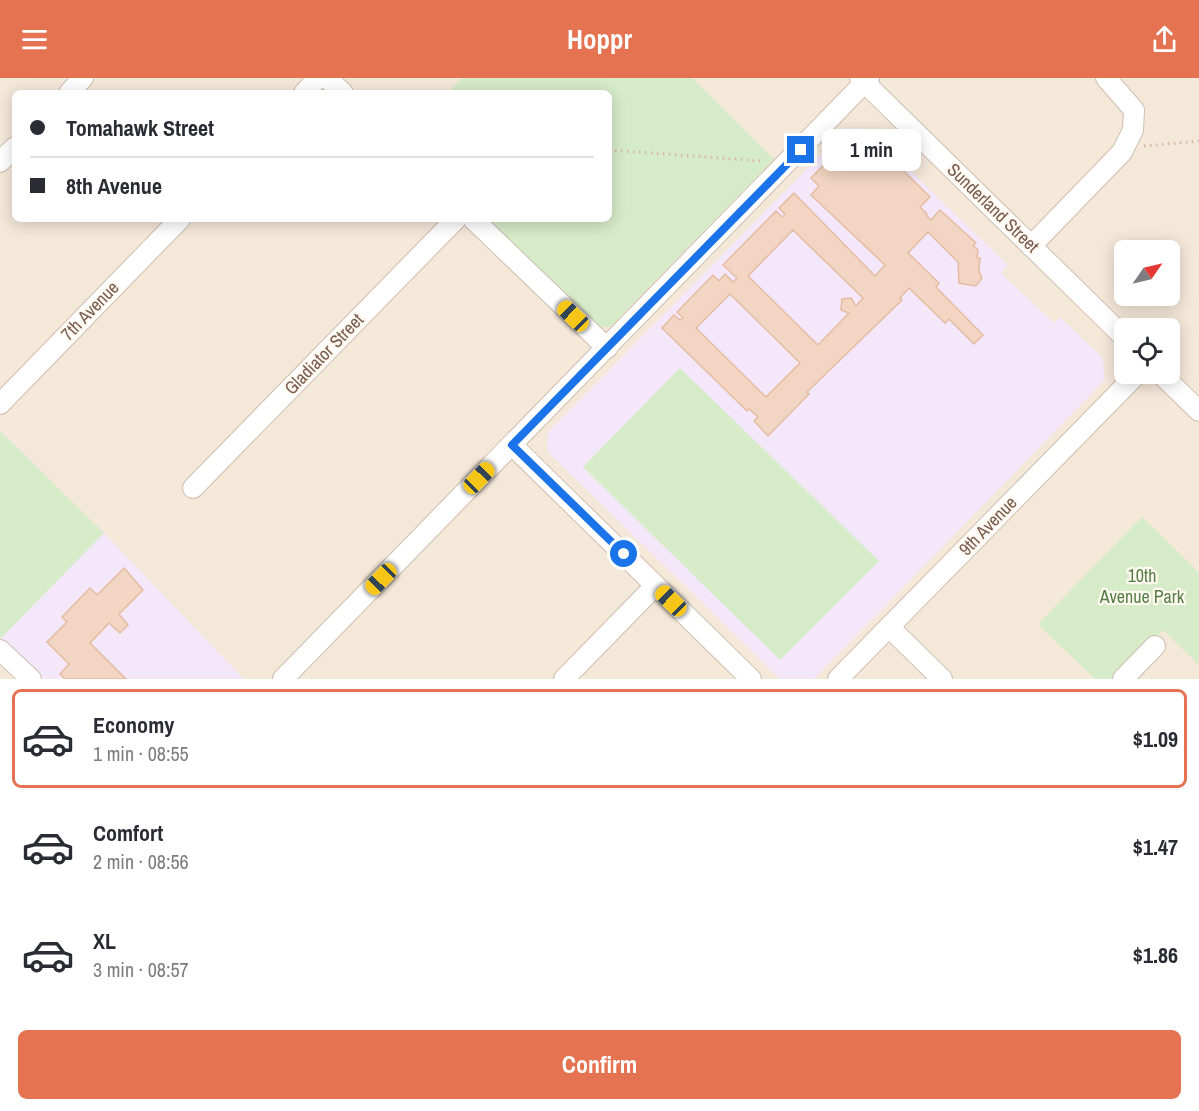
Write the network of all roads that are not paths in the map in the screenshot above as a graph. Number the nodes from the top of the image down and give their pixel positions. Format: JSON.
{"nodes":[{"id":1,"x":83,"y":78,"type":"edge"},
{"id":2,"x":318,"y":78,"type":"edge"},
{"id":3,"x":327,"y":78,"type":"edge"},
{"id":4,"x":1106,"y":78,"type":"edge"},
{"id":5,"x":865,"y":80,"type":"edge"},
{"id":6,"x":72,"y":90,"type":"edge"},
{"id":7,"x":307,"y":90,"type":"edge"},
{"id":8,"x":339,"y":90,"type":"edge"},
{"id":9,"x":12,"y":150,"type":"edge"},
{"id":10,"x":0,"y":162,"type":"edge"},
{"id":11,"x":177,"y":222,"type":"edge"},
{"id":12,"x":453,"y":222,"type":"edge"},
{"id":13,"x":476,"y":222,"type":"edge"},
{"id":14,"x":1031,"y":246,"type":"junction"},
{"id":15,"x":1114,"y":327,"type":"edge"},
{"id":16,"x":607,"y":348,"type":"junction"},
{"id":17,"x":1127,"y":384,"type":"edge"},
{"id":18,"x":1171,"y":384,"type":"edge"},
{"id":19,"x":0,"y":404,"type":"edge"},
{"id":20,"x":1199,"y":411,"type":"edge"},
{"id":21,"x":512,"y":445,"type":"junction"},
{"id":22,"x":193,"y":488,"type":"dead end"},
{"id":23,"x":655,"y":586,"type":"junction"},
{"id":24,"x":889,"y":627,"type":"junction"},
{"id":25,"x":1155,"y":646,"type":"dead end"},
{"id":26,"x":0,"y":650,"type":"edge"},
{"id":27,"x":18,"y":675,"type":"edge"},
{"id":28,"x":283,"y":679,"type":"edge"},
{"id":29,"x":564,"y":679,"type":"edge"},
{"id":30,"x":750,"y":679,"type":"edge"},
{"id":31,"x":838,"y":679,"type":"edge"},
{"id":32,"x":942,"y":679,"type":"edge"},
{"id":33,"x":1123,"y":679,"type":"edge"}],
"edges":[{"from":1,"to":6,"type":"street"},
{"from":2,"to":7,"type":"street"},
{"from":3,"to":8,"type":"street"},
{"from":4,"to":14,"type":"street"},
{"from":5,"to":14,"type":"street","name":"Sunderland Street"},
{"from":5,"to":16,"type":"street"},
{"from":9,"to":10,"type":"street"},
{"from":11,"to":19,"type":"street","name":"7th Avenue"},
{"from":12,"to":22,"type":"street","name":"Gladiator Street"},
{"from":13,"to":16,"type":"street"},
{"from":14,"to":15,"type":"street","name":"Sunderland Street"},
{"from":16,"to":21,"type":"street"},
{"from":17,"to":24,"type":"street","name":"9th Avenue"},
{"from":18,"to":20,"type":"street"},
{"from":21,"to":23,"type":"street"},
{"from":21,"to":28,"type":"street"},
{"from":23,"to":29,"type":"street"},
{"from":23,"to":30,"type":"street"},
{"from":24,"to":31,"type":"street","name":"9th Avenue"},
{"from":24,"to":32,"type":"street"},
{"from":25,"to":33,"type":"street"},
{"from":26,"to":27,"type":"street"}]}
